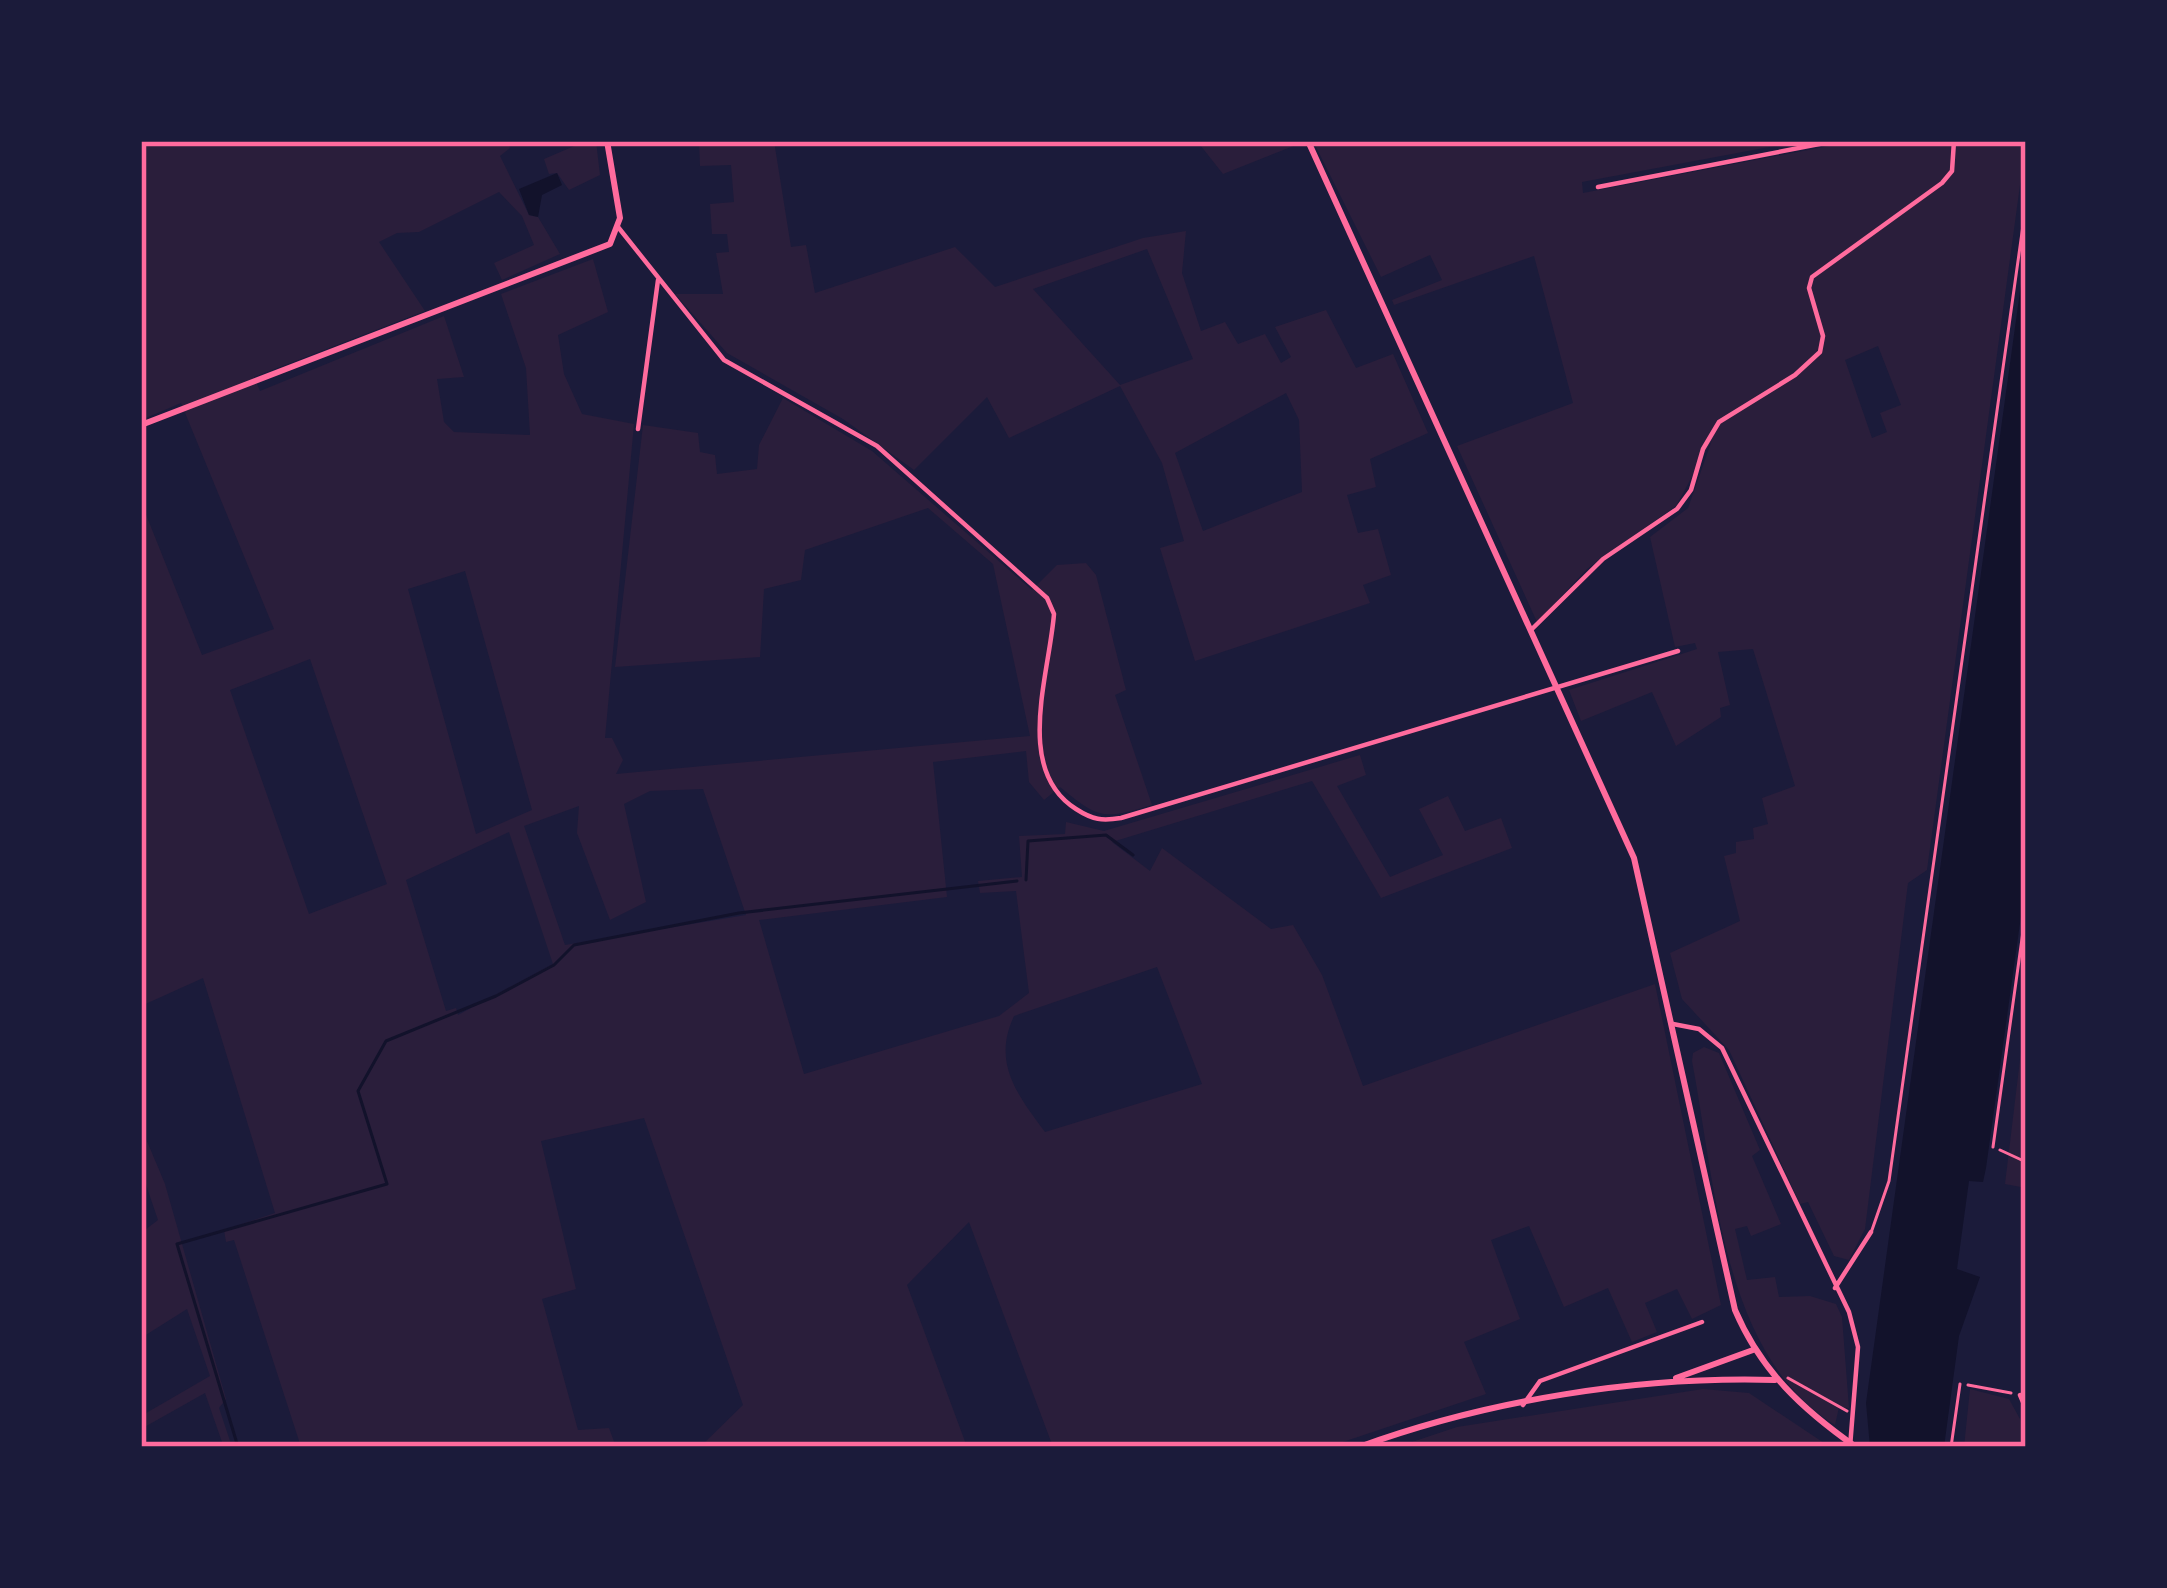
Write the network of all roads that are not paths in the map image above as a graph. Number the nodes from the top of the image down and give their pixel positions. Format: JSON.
{"nodes":[{"id":1,"x":607,"y":141,"type":"edge"},
{"id":2,"x":1308,"y":141,"type":"edge"},
{"id":3,"x":1835,"y":141,"type":"edge"},
{"id":4,"x":1954,"y":141,"type":"edge"},
{"id":5,"x":1598,"y":187,"type":"dead end"},
{"id":6,"x":2026,"y":204,"type":"edge"},
{"id":7,"x":618,"y":227,"type":"junction"},
{"id":8,"x":658,"y":280,"type":"junction"},
{"id":9,"x":141,"y":424,"type":"edge"},
{"id":10,"x":638,"y":429,"type":"dead end"},
{"id":11,"x":1532,"y":630,"type":"junction"},
{"id":12,"x":1678,"y":651,"type":"dead end"},
{"id":13,"x":1557,"y":687,"type":"junction"},
{"id":14,"x":2026,"y":910,"type":"edge"},
{"id":15,"x":1673,"y":1024,"type":"junction"},
{"id":16,"x":1993,"y":1147,"type":"road end"},
{"id":17,"x":1871,"y":1232,"type":"joint"},
{"id":18,"x":1835,"y":1288,"type":"junction"},
{"id":19,"x":1702,"y":1322,"type":"dead end"},
{"id":20,"x":1754,"y":1350,"type":"junction"},
{"id":21,"x":1673,"y":1380,"type":"junction"},
{"id":22,"x":1775,"y":1380,"type":"junction"},
{"id":23,"x":1960,"y":1384,"type":"road end"},
{"id":24,"x":2020,"y":1395,"type":"road end"},
{"id":25,"x":1523,"y":1405,"type":"junction"},
{"id":26,"x":2026,"y":1409,"type":"edge"},
{"id":27,"x":1359,"y":1447,"type":"edge"},
{"id":28,"x":1853,"y":1447,"type":"edge"},
{"id":29,"x":1951,"y":1447,"type":"edge"}],
"edges":[{"from":1,"to":7,"type":"street"},
{"from":2,"to":11,"type":"street"},
{"from":3,"to":5,"type":"street"},
{"from":4,"to":11,"type":"street"},
{"from":6,"to":17,"type":"lane"},
{"from":7,"to":8,"type":"street"},
{"from":7,"to":9,"type":"street"},
{"from":8,"to":10,"type":"street"},
{"from":8,"to":13,"type":"street"},
{"from":11,"to":13,"type":"street"},
{"from":12,"to":13,"type":"street"},
{"from":13,"to":15,"type":"street"},
{"from":14,"to":16,"type":"lane"},
{"from":15,"to":18,"type":"street"},
{"from":15,"to":20,"type":"street"},
{"from":17,"to":18,"type":"street"},
{"from":18,"to":28,"type":"street"},
{"from":19,"to":25,"type":"street"},
{"from":20,"to":21,"type":"street"},
{"from":20,"to":22,"type":"street"},
{"from":21,"to":22,"type":"street"},
{"from":21,"to":25,"type":"street"},
{"from":22,"to":28,"type":"street"},
{"from":23,"to":29,"type":"lane"},
{"from":24,"to":26,"type":"street"},
{"from":25,"to":27,"type":"street"}]}
